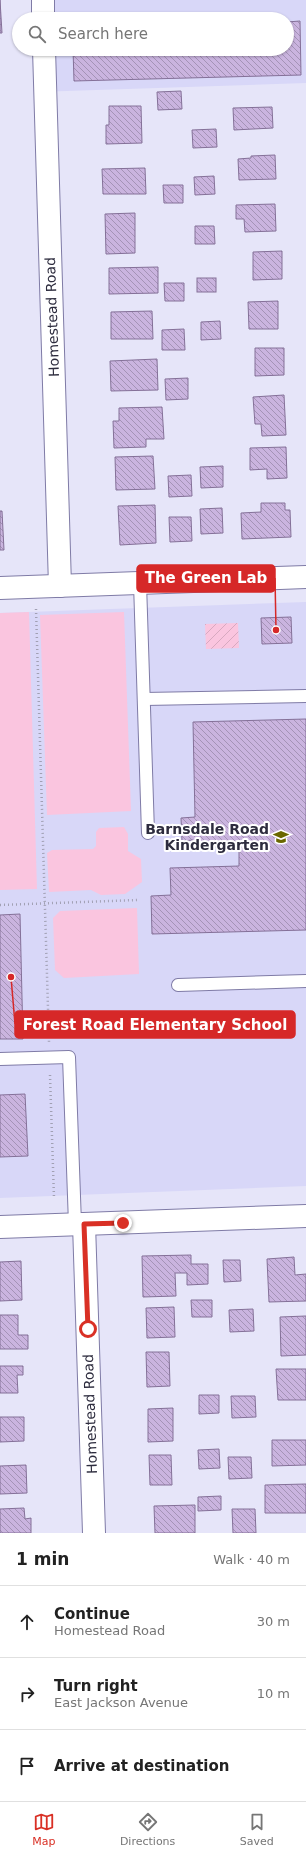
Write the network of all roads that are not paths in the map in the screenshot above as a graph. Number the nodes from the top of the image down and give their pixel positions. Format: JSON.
{"nodes":[{"id":1,"x":43,"y":0,"type":"edge"},
{"id":2,"x":43,"y":12,"type":"edge"},
{"id":3,"x":44,"y":56,"type":"edge"},
{"id":4,"x":306,"y":577,"type":"edge"},
{"id":5,"x":140,"y":583,"type":"junction"},
{"id":6,"x":60,"y":586,"type":"junction"},
{"id":7,"x":0,"y":588,"type":"edge"},
{"id":8,"x":306,"y":696,"type":"edge"},
{"id":9,"x":144,"y":699,"type":"junction"},
{"id":10,"x":148,"y":833,"type":"dead end"},
{"id":11,"x":306,"y":981,"type":"edge"},
{"id":12,"x":178,"y":985,"type":"dead end"},
{"id":13,"x":0,"y":1058,"type":"edge"},
{"id":14,"x":306,"y":1216,"type":"edge"},
{"id":15,"x":79,"y":1224,"type":"junction"},
{"id":16,"x":0,"y":1227,"type":"edge"},
{"id":17,"x":94,"y":1533,"type":"edge"}],
"edges":[{"from":1,"to":2,"type":"street"},
{"from":3,"to":6,"type":"street","name":"Homestead Road"},
{"from":4,"to":5,"type":"street"},
{"from":5,"to":6,"type":"street"},
{"from":5,"to":9,"type":"lane"},
{"from":6,"to":7,"type":"street"},
{"from":8,"to":9,"type":"lane"},
{"from":9,"to":10,"type":"lane"},
{"from":11,"to":12,"type":"lane"},
{"from":13,"to":15,"type":"lane"},
{"from":14,"to":15,"type":"street"},
{"from":15,"to":16,"type":"street"},
{"from":15,"to":17,"type":"street","name":"Homestead Road"}]}
